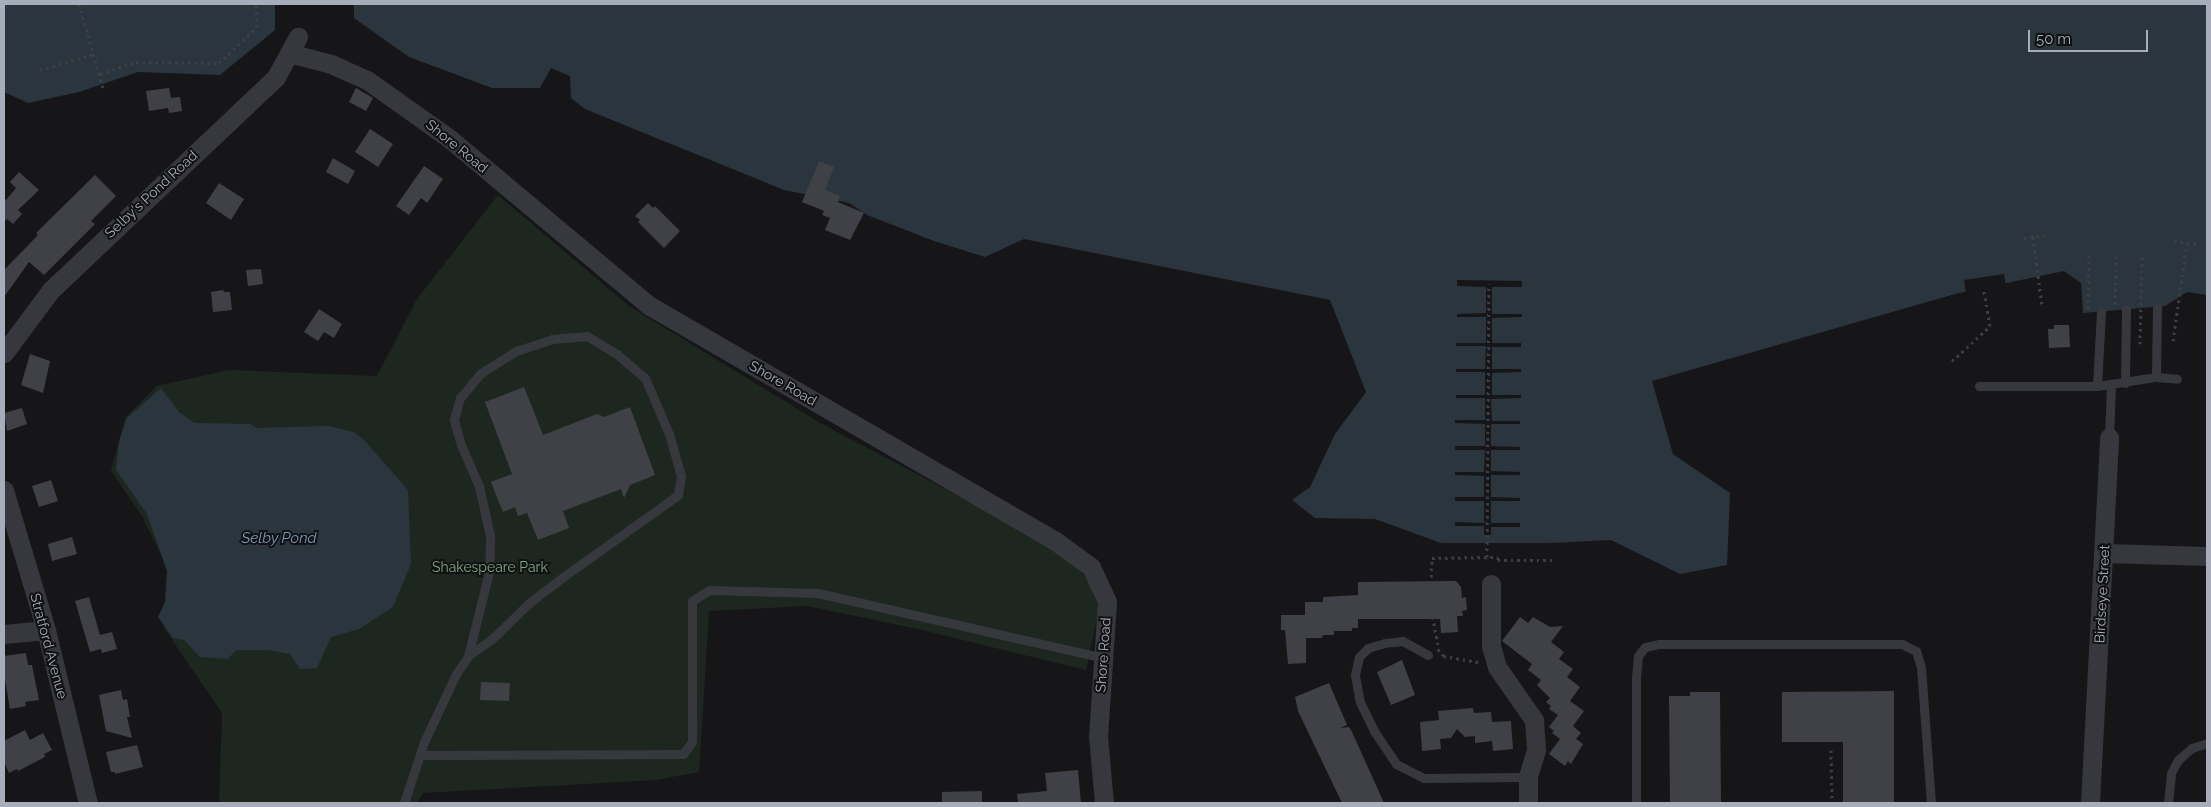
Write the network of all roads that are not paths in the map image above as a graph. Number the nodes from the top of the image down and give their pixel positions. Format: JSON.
{"nodes":[{"id":1,"x":293,"y":45,"type":"joint"},
{"id":2,"x":2157,"y":307,"type":"dead end"},
{"id":3,"x":2126,"y":309,"type":"dead end"},
{"id":4,"x":2101,"y":311,"type":"dead end"},
{"id":5,"x":4,"y":353,"type":"edge"},
{"id":6,"x":2156,"y":377,"type":"junction"},
{"id":7,"x":2177,"y":379,"type":"dead end"},
{"id":8,"x":2125,"y":383,"type":"junction"},
{"id":9,"x":2111,"y":385,"type":"junction"},
{"id":10,"x":1979,"y":386,"type":"dead end"},
{"id":11,"x":2097,"y":386,"type":"junction"},
{"id":12,"x":2109,"y":437,"type":"joint"},
{"id":13,"x":4,"y":490,"type":"edge"},
{"id":14,"x":2104,"y":553,"type":"junction"},
{"id":15,"x":2207,"y":556,"type":"edge"},
{"id":16,"x":1491,"y":584,"type":"dead end"},
{"id":17,"x":46,"y":630,"type":"junction"},
{"id":18,"x":4,"y":634,"type":"edge"},
{"id":19,"x":1428,"y":655,"type":"dead end"},
{"id":20,"x":468,"y":656,"type":"junction"},
{"id":21,"x":1104,"y":658,"type":"junction"},
{"id":22,"x":2207,"y":743,"type":"edge"},
{"id":23,"x":420,"y":755,"type":"junction"},
{"id":24,"x":1528,"y":777,"type":"junction"},
{"id":25,"x":88,"y":803,"type":"edge"},
{"id":26,"x":404,"y":803,"type":"edge"},
{"id":27,"x":1104,"y":803,"type":"edge"},
{"id":28,"x":1528,"y":803,"type":"edge"},
{"id":29,"x":1636,"y":803,"type":"edge"},
{"id":30,"x":1931,"y":803,"type":"edge"},
{"id":31,"x":2090,"y":803,"type":"edge"},
{"id":32,"x":2168,"y":803,"type":"edge"}],
"edges":[{"from":1,"to":5,"type":"street","name":"Selby's Pond Road"},
{"from":1,"to":21,"type":"street","name":"Shore Road"},
{"from":2,"to":6,"type":"lane"},
{"from":3,"to":8,"type":"lane"},
{"from":4,"to":11,"type":"lane"},
{"from":6,"to":7,"type":"lane"},
{"from":6,"to":8,"type":"lane"},
{"from":8,"to":9,"type":"lane"},
{"from":9,"to":11,"type":"lane"},
{"from":9,"to":12,"type":"lane","name":"Birdseye Street"},
{"from":10,"to":11,"type":"lane"},
{"from":12,"to":14,"type":"street","name":"Birdseye Street"},
{"from":13,"to":17,"type":"street","name":"Stratford Avenue"},
{"from":14,"to":15,"type":"street"},
{"from":14,"to":31,"type":"street","name":"Birdseye Street"},
{"from":16,"to":24,"type":"street"},
{"from":17,"to":18,"type":"street"},
{"from":17,"to":25,"type":"street","name":"Stratford Avenue"},
{"from":19,"to":24,"type":"lane"},
{"from":20,"to":20,"type":"lane"},
{"from":20,"to":23,"type":"lane"},
{"from":21,"to":23,"type":"lane"},
{"from":21,"to":27,"type":"street","name":"Shore Road"},
{"from":22,"to":32,"type":"lane"},
{"from":23,"to":26,"type":"lane"},
{"from":24,"to":28,"type":"street"},
{"from":29,"to":30,"type":"lane"}]}
